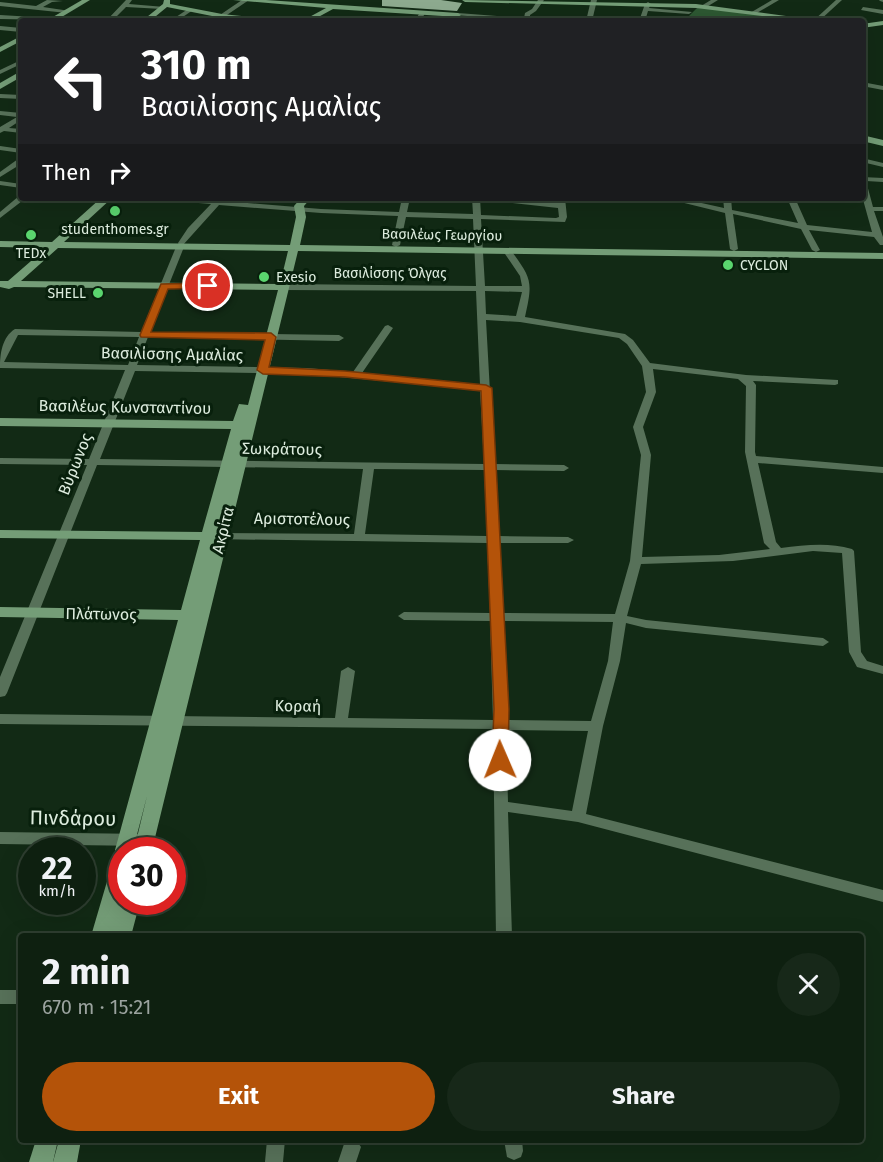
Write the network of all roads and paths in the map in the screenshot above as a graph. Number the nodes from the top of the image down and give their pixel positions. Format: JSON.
{"nodes":[{"id":1,"x":37,"y":0,"type":"edge"},
{"id":2,"x":87,"y":0,"type":"edge"},
{"id":3,"x":237,"y":0,"type":"edge"},
{"id":4,"x":246,"y":0,"type":"edge"},
{"id":5,"x":344,"y":0,"type":"edge"},
{"id":6,"x":467,"y":0,"type":"edge"},
{"id":7,"x":494,"y":0,"type":"edge"},
{"id":8,"x":715,"y":0,"type":"edge"},
{"id":9,"x":776,"y":0,"type":"edge"},
{"id":10,"x":839,"y":0,"type":"edge"},
{"id":11,"x":60,"y":1,"type":"edge"},
{"id":12,"x":541,"y":1,"type":"edge"},
{"id":13,"x":594,"y":1,"type":"edge"},
{"id":14,"x":127,"y":3,"type":"edge"},
{"id":15,"x":0,"y":4,"type":"edge"},
{"id":16,"x":165,"y":4,"type":"edge"},
{"id":17,"x":643,"y":4,"type":"edge"},
{"id":18,"x":669,"y":5,"type":"edge"},
{"id":19,"x":24,"y":7,"type":"junction"},
{"id":20,"x":333,"y":7,"type":"junction"},
{"id":21,"x":703,"y":7,"type":"junction"},
{"id":22,"x":37,"y":8,"type":"junction"},
{"id":23,"x":863,"y":9,"type":"dead end"},
{"id":24,"x":190,"y":10,"type":"junction"},
{"id":25,"x":67,"y":11,"type":"junction"},
{"id":26,"x":689,"y":12,"type":"dead end"},
{"id":27,"x":883,"y":12,"type":"edge"},
{"id":28,"x":422,"y":13,"type":"junction"},
{"id":29,"x":753,"y":13,"type":"junction"},
{"id":30,"x":317,"y":14,"type":"junction"},
{"id":31,"x":222,"y":16,"type":"junction"},
{"id":32,"x":1,"y":18,"type":"edge"},
{"id":33,"x":55,"y":18,"type":"edge"},
{"id":34,"x":112,"y":18,"type":"edge"},
{"id":35,"x":149,"y":18,"type":"edge"},
{"id":36,"x":178,"y":18,"type":"edge"},
{"id":37,"x":219,"y":18,"type":"edge"},
{"id":38,"x":248,"y":18,"type":"edge"},
{"id":39,"x":311,"y":18,"type":"edge"},
{"id":40,"x":323,"y":18,"type":"edge"},
{"id":41,"x":420,"y":18,"type":"edge"},
{"id":42,"x":456,"y":18,"type":"edge"},
{"id":43,"x":527,"y":18,"type":"edge"},
{"id":44,"x":590,"y":18,"type":"edge"},
{"id":45,"x":794,"y":18,"type":"edge"},
{"id":46,"x":821,"y":18,"type":"edge"},
{"id":47,"x":883,"y":18,"type":"edge"},
{"id":48,"x":18,"y":19,"type":"edge"},
{"id":49,"x":879,"y":23,"type":"edge"},
{"id":50,"x":0,"y":28,"type":"edge"},
{"id":51,"x":18,"y":30,"type":"edge"},
{"id":52,"x":18,"y":40,"type":"edge"},
{"id":53,"x":0,"y":50,"type":"edge"},
{"id":54,"x":0,"y":62,"type":"edge"},
{"id":55,"x":18,"y":63,"type":"edge"},
{"id":56,"x":18,"y":64,"type":"edge"},
{"id":57,"x":0,"y":73,"type":"edge"},
{"id":58,"x":18,"y":75,"type":"edge"},
{"id":59,"x":18,"y":76,"type":"edge"},
{"id":60,"x":866,"y":85,"type":"edge"},
{"id":61,"x":0,"y":87,"type":"edge"},
{"id":62,"x":883,"y":88,"type":"edge"},
{"id":63,"x":0,"y":96,"type":"edge"},
{"id":64,"x":18,"y":97,"type":"edge"},
{"id":65,"x":0,"y":113,"type":"edge"},
{"id":66,"x":18,"y":116,"type":"edge"},
{"id":67,"x":18,"y":118,"type":"edge"},
{"id":68,"x":1,"y":129,"type":"edge"},
{"id":69,"x":18,"y":131,"type":"edge"},
{"id":70,"x":866,"y":139,"type":"edge"},
{"id":71,"x":883,"y":142,"type":"edge"},
{"id":72,"x":0,"y":148,"type":"edge"},
{"id":73,"x":18,"y":151,"type":"edge"},
{"id":74,"x":0,"y":160,"type":"edge"},
{"id":75,"x":866,"y":161,"type":"edge"},
{"id":76,"x":18,"y":162,"type":"edge"},
{"id":77,"x":18,"y":163,"type":"edge"},
{"id":78,"x":883,"y":165,"type":"edge"},
{"id":79,"x":0,"y":175,"type":"edge"},
{"id":80,"x":866,"y":180,"type":"edge"},
{"id":81,"x":883,"y":180,"type":"edge"},
{"id":82,"x":0,"y":183,"type":"edge"},
{"id":83,"x":18,"y":186,"type":"edge"},
{"id":84,"x":866,"y":192,"type":"edge"},
{"id":85,"x":18,"y":201,"type":"edge"},
{"id":86,"x":104,"y":201,"type":"edge"},
{"id":87,"x":219,"y":201,"type":"edge"},
{"id":88,"x":229,"y":201,"type":"edge"},
{"id":89,"x":304,"y":201,"type":"edge"},
{"id":90,"x":404,"y":201,"type":"edge"},
{"id":91,"x":476,"y":201,"type":"edge"},
{"id":92,"x":543,"y":201,"type":"edge"},
{"id":93,"x":692,"y":201,"type":"edge"},
{"id":94,"x":727,"y":201,"type":"edge"},
{"id":95,"x":792,"y":201,"type":"edge"},
{"id":96,"x":562,"y":202,"type":"edge"},
{"id":97,"x":871,"y":208,"type":"junction"},
{"id":98,"x":299,"y":209,"type":"junction"},
{"id":99,"x":883,"y":209,"type":"edge"},
{"id":100,"x":729,"y":211,"type":"junction"},
{"id":101,"x":401,"y":214,"type":"junction"},
{"id":102,"x":0,"y":216,"type":"edge"},
{"id":103,"x":477,"y":217,"type":"junction"},
{"id":104,"x":803,"y":227,"type":"junction"},
{"id":105,"x":877,"y":235,"type":"junction"},
{"id":106,"x":0,"y":242,"type":"edge"},
{"id":107,"x":883,"y":243,"type":"edge"},
{"id":108,"x":56,"y":244,"type":"junction"},
{"id":109,"x":181,"y":245,"type":"junction"},
{"id":110,"x":396,"y":245,"type":"junction"},
{"id":111,"x":289,"y":246,"type":"junction"},
{"id":112,"x":479,"y":248,"type":"junction"},
{"id":113,"x":734,"y":249,"type":"junction"},
{"id":114,"x":507,"y":250,"type":"junction"},
{"id":115,"x":816,"y":250,"type":"junction"},
{"id":116,"x":883,"y":251,"type":"edge"},
{"id":117,"x":883,"y":256,"type":"edge"},
{"id":118,"x":5,"y":284,"type":"edge"},
{"id":119,"x":165,"y":286,"type":"junction"},
{"id":120,"x":278,"y":287,"type":"junction"},
{"id":121,"x":481,"y":288,"type":"junction"},
{"id":122,"x":527,"y":289,"type":"junction"},
{"id":123,"x":0,"y":294,"type":"edge"},
{"id":124,"x":483,"y":317,"type":"junction"},
{"id":125,"x":520,"y":320,"type":"junction"},
{"id":126,"x":387,"y":328,"type":"dead end"},
{"id":127,"x":145,"y":335,"type":"junction"},
{"id":128,"x":266,"y":337,"type":"junction"},
{"id":129,"x":339,"y":338,"type":"dead end"},
{"id":130,"x":0,"y":363,"type":"edge"},
{"id":131,"x":647,"y":366,"type":"junction"},
{"id":132,"x":131,"y":369,"type":"junction"},
{"id":133,"x":258,"y":370,"type":"junction"},
{"id":134,"x":356,"y":375,"type":"junction"},
{"id":135,"x":746,"y":378,"type":"junction"},
{"id":136,"x":836,"y":382,"type":"dead end"},
{"id":137,"x":486,"y":388,"type":"junction"},
{"id":138,"x":0,"y":422,"type":"edge"},
{"id":139,"x":109,"y":423,"type":"junction"},
{"id":140,"x":244,"y":424,"type":"junction"},
{"id":141,"x":752,"y":459,"type":"junction"},
{"id":142,"x":0,"y":461,"type":"edge"},
{"id":143,"x":93,"y":462,"type":"junction"},
{"id":144,"x":234,"y":464,"type":"junction"},
{"id":145,"x":369,"y":465,"type":"junction"},
{"id":146,"x":490,"y":467,"type":"junction"},
{"id":147,"x":564,"y":468,"type":"dead end"},
{"id":148,"x":883,"y":470,"type":"edge"},
{"id":149,"x":0,"y":534,"type":"edge"},
{"id":150,"x":64,"y":535,"type":"junction"},
{"id":151,"x":215,"y":536,"type":"junction"},
{"id":152,"x":359,"y":538,"type":"junction"},
{"id":153,"x":493,"y":539,"type":"junction"},
{"id":154,"x":568,"y":540,"type":"dead end"},
{"id":155,"x":778,"y":551,"type":"junction"},
{"id":156,"x":636,"y":561,"type":"junction"},
{"id":157,"x":0,"y":612,"type":"edge"},
{"id":158,"x":32,"y":613,"type":"junction"},
{"id":159,"x":194,"y":615,"type":"junction"},
{"id":160,"x":404,"y":616,"type":"dead end"},
{"id":161,"x":497,"y":616,"type":"junction"},
{"id":162,"x":620,"y":618,"type":"junction"},
{"id":163,"x":823,"y":642,"type":"dead end"},
{"id":164,"x":883,"y":670,"type":"edge"},
{"id":165,"x":348,"y":671,"type":"dead end"},
{"id":166,"x":0,"y":693,"type":"edge"},
{"id":167,"x":0,"y":719,"type":"edge"},
{"id":168,"x":159,"y":721,"type":"junction"},
{"id":169,"x":175,"y":721,"type":"junction"},
{"id":170,"x":341,"y":723,"type":"junction"},
{"id":171,"x":500,"y":724,"type":"junction"},
{"id":172,"x":596,"y":726,"type":"junction"},
{"id":173,"x":502,"y":806,"type":"junction"},
{"id":174,"x":578,"y":817,"type":"junction"},
{"id":175,"x":128,"y":837,"type":"edge"},
{"id":176,"x":146,"y":837,"type":"edge"},
{"id":177,"x":0,"y":838,"type":"edge"},
{"id":178,"x":108,"y":844,"type":"edge"},
{"id":179,"x":883,"y":896,"type":"edge"},
{"id":180,"x":108,"y":911,"type":"edge"},
{"id":181,"x":127,"y":915,"type":"edge"},
{"id":182,"x":102,"y":933,"type":"edge"},
{"id":183,"x":122,"y":933,"type":"edge"},
{"id":184,"x":504,"y":933,"type":"edge"},
{"id":185,"x":0,"y":997,"type":"edge"},
{"id":186,"x":18,"y":997,"type":"edge"},
{"id":187,"x":46,"y":1143,"type":"edge"},
{"id":188,"x":69,"y":1143,"type":"edge"},
{"id":189,"x":276,"y":1143,"type":"edge"},
{"id":190,"x":41,"y":1162,"type":"edge"},
{"id":191,"x":64,"y":1162,"type":"edge"},
{"id":192,"x":274,"y":1162,"type":"edge"}],
"edges":[{"from":1,"to":19,"type":"street"},
{"from":2,"to":25,"type":"street"},
{"from":3,"to":4,"type":"street"},
{"from":4,"to":20,"type":"street"},
{"from":4,"to":31,"type":"street"},
{"from":5,"to":20,"type":"street"},
{"from":6,"to":7,"type":"street"},
{"from":6,"to":42,"type":"street"},
{"from":7,"to":12,"type":"street"},
{"from":8,"to":21,"type":"street"},
{"from":9,"to":29,"type":"street"},
{"from":10,"to":46,"type":"street"},
{"from":11,"to":22,"type":"street"},
{"from":12,"to":13,"type":"street"},
{"from":12,"to":43,"type":"street"},
{"from":13,"to":17,"type":"street"},
{"from":13,"to":44,"type":"street"},
{"from":14,"to":16,"type":"street"},
{"from":14,"to":34,"type":"street"},
{"from":15,"to":19,"type":"street"},
{"from":16,"to":24,"type":"street"},
{"from":16,"to":35,"type":"street"},
{"from":17,"to":18,"type":"street"},
{"from":18,"to":21,"type":"street"},
{"from":18,"to":26,"type":"street"},
{"from":19,"to":22,"type":"street"},
{"from":19,"to":32,"type":"street"},
{"from":20,"to":28,"type":"street"},
{"from":20,"to":30,"type":"street"},
{"from":21,"to":29,"type":"street"},
{"from":22,"to":25,"type":"street"},
{"from":23,"to":27,"type":"street"},
{"from":24,"to":31,"type":"street"},
{"from":24,"to":36,"type":"street"},
{"from":25,"to":33,"type":"street"},
{"from":28,"to":41,"type":"street"},
{"from":28,"to":42,"type":"street"},
{"from":29,"to":45,"type":"street"},
{"from":30,"to":39,"type":"street"},
{"from":30,"to":40,"type":"street"},
{"from":31,"to":37,"type":"street"},
{"from":31,"to":38,"type":"street"},
{"from":32,"to":48,"type":"street"},
{"from":47,"to":49,"type":"street"},
{"from":50,"to":51,"type":"street"},
{"from":52,"to":53,"type":"street"},
{"from":54,"to":55,"type":"street"},
{"from":56,"to":57,"type":"street"},
{"from":57,"to":58,"type":"street"},
{"from":59,"to":61,"type":"street"},
{"from":60,"to":62,"type":"street"},
{"from":63,"to":64,"type":"street"},
{"from":65,"to":66,"type":"street"},
{"from":67,"to":68,"type":"street"},
{"from":68,"to":69,"type":"street"},
{"from":70,"to":71,"type":"street"},
{"from":72,"to":73,"type":"street"},
{"from":74,"to":76,"type":"street"},
{"from":75,"to":78,"type":"street"},
{"from":77,"to":79,"type":"street"},
{"from":80,"to":81,"type":"street"},
{"from":82,"to":83,"type":"street"},
{"from":84,"to":97,"type":"street"},
{"from":85,"to":102,"type":"street"},
{"from":86,"to":108,"type":"street"},
{"from":87,"to":109,"type":"street","name":"Βύρωνος"},
{"from":88,"to":98,"type":"street"},
{"from":89,"to":98,"type":"street"},
{"from":90,"to":101,"type":"street"},
{"from":91,"to":103,"type":"street"},
{"from":92,"to":96,"type":"street"},
{"from":93,"to":100,"type":"street"},
{"from":94,"to":100,"type":"street"},
{"from":95,"to":104,"type":"street"},
{"from":96,"to":103,"type":"street"},
{"from":97,"to":99,"type":"street"},
{"from":97,"to":105,"type":"street"},
{"from":98,"to":101,"type":"street"},
{"from":98,"to":111,"type":"street","name":"Ακρίτα"},
{"from":100,"to":104,"type":"street"},
{"from":100,"to":113,"type":"street"},
{"from":101,"to":103,"type":"street"},
{"from":101,"to":110,"type":"street"},
{"from":103,"to":112,"type":"street"},
{"from":104,"to":105,"type":"street"},
{"from":104,"to":115,"type":"street"},
{"from":105,"to":107,"type":"street"},
{"from":106,"to":108,"type":"street","name":"Βασιλέως Γεωργίου"},
{"from":108,"to":109,"type":"street","name":"Βασιλέως Γεωργίου"},
{"from":108,"to":118,"type":"street"},
{"from":109,"to":111,"type":"street","name":"Βασιλέως Γεωργίου"},
{"from":109,"to":119,"type":"street","name":"Βύρωνος"},
{"from":110,"to":111,"type":"street","name":"Βασιλέως Γεωργίου"},
{"from":110,"to":112,"type":"street","name":"Βασιλέως Γεωργίου"},
{"from":111,"to":112,"type":"street","name":"Βασιλέως Γεωργίου"},
{"from":111,"to":120,"type":"street","name":"Ακρίτα"},
{"from":112,"to":113,"type":"street","name":"Βασιλέως Γεωργίου"},
{"from":112,"to":114,"type":"street","name":"Βασιλέως Γεωργίου"},
{"from":112,"to":121,"type":"street"},
{"from":113,"to":115,"type":"street","name":"Βασιλέως Γεωργίου"},
{"from":114,"to":117,"type":"street","name":"Βασιλέως Γεωργίου"},
{"from":114,"to":122,"type":"street"},
{"from":115,"to":116,"type":"street","name":"Βασιλέως Γεωργίου"},
{"from":118,"to":119,"type":"street","name":"Βασιλίσσης Όλγας"},
{"from":118,"to":123,"type":"street"},
{"from":119,"to":120,"type":"street","name":"Βασιλίσσης Όλγας"},
{"from":119,"to":127,"type":"street","name":"Βύρωνος"},
{"from":120,"to":121,"type":"street","name":"Βασιλίσσης Όλγας"},
{"from":120,"to":128,"type":"street","name":"Ακρίτα"},
{"from":121,"to":122,"type":"street","name":"Βασιλίσσης Όλγας"},
{"from":121,"to":124,"type":"street"},
{"from":122,"to":125,"type":"street"},
{"from":124,"to":125,"type":"street"},
{"from":124,"to":137,"type":"street"},
{"from":125,"to":131,"type":"street"},
{"from":126,"to":134,"type":"street"},
{"from":127,"to":128,"type":"street"},
{"from":127,"to":130,"type":"street"},
{"from":127,"to":132,"type":"street","name":"Βύρωνος"},
{"from":128,"to":129,"type":"street"},
{"from":128,"to":133,"type":"street","name":"Ακρίτα"},
{"from":130,"to":132,"type":"street","name":"Βασιλίσσης Αμαλίας"},
{"from":131,"to":135,"type":"street"},
{"from":131,"to":156,"type":"street"},
{"from":132,"to":133,"type":"street","name":"Βασιλίσσης Αμαλίας"},
{"from":132,"to":139,"type":"street","name":"Βύρωνος"},
{"from":133,"to":134,"type":"street","name":"Βασιλίσσης Αμαλίας"},
{"from":133,"to":140,"type":"street","name":"Ακρίτα"},
{"from":134,"to":137,"type":"street","name":"Βασιλίσσης Αμαλίας"},
{"from":135,"to":136,"type":"street"},
{"from":135,"to":141,"type":"street"},
{"from":137,"to":146,"type":"street"},
{"from":138,"to":139,"type":"street","name":"Βασιλέως Κωνσταντίνου"},
{"from":139,"to":140,"type":"street","name":"Βασιλέως Κωνσταντίνου"},
{"from":139,"to":143,"type":"street","name":"Βύρωνος"},
{"from":140,"to":144,"type":"street","name":"Ακρίτα"},
{"from":141,"to":148,"type":"street"},
{"from":141,"to":155,"type":"street"},
{"from":142,"to":143,"type":"street","name":"Σωκράτους"},
{"from":143,"to":144,"type":"street","name":"Σωκράτους"},
{"from":143,"to":150,"type":"street","name":"Βύρωνος"},
{"from":144,"to":145,"type":"street","name":"Σωκράτους"},
{"from":144,"to":151,"type":"street","name":"Ακρίτα"},
{"from":145,"to":146,"type":"street","name":"Σωκράτους"},
{"from":145,"to":152,"type":"street"},
{"from":146,"to":147,"type":"street","name":"Σωκράτους"},
{"from":146,"to":153,"type":"street"},
{"from":149,"to":150,"type":"street","name":"Αριστοτέλους"},
{"from":150,"to":151,"type":"street","name":"Αριστοτέλους"},
{"from":150,"to":158,"type":"street","name":"Βύρωνος"},
{"from":151,"to":152,"type":"street","name":"Αριστοτέλους"},
{"from":151,"to":159,"type":"street","name":"Ακρίτα"},
{"from":152,"to":153,"type":"street","name":"Αριστοτέλους"},
{"from":153,"to":154,"type":"street","name":"Αριστοτέλους"},
{"from":153,"to":161,"type":"street"},
{"from":155,"to":156,"type":"street"},
{"from":155,"to":164,"type":"street"},
{"from":156,"to":162,"type":"street"},
{"from":157,"to":158,"type":"street","name":"Πλάτωνος"},
{"from":158,"to":159,"type":"street","name":"Πλάτωνος"},
{"from":158,"to":166,"type":"street","name":"Βύρωνος"},
{"from":159,"to":168,"type":"street","name":"Ακρίτα"},
{"from":159,"to":169,"type":"street","name":"Ακρίτα"},
{"from":160,"to":161,"type":"street"},
{"from":161,"to":162,"type":"street"},
{"from":161,"to":171,"type":"street"},
{"from":162,"to":163,"type":"street"},
{"from":162,"to":172,"type":"street"},
{"from":165,"to":170,"type":"street"},
{"from":167,"to":168,"type":"street","name":"Κοραή"},
{"from":168,"to":169,"type":"street","name":"Κοραή"},
{"from":168,"to":175,"type":"street","name":"Ακρίτα"},
{"from":169,"to":170,"type":"street","name":"Κοραή"},
{"from":169,"to":176,"type":"street","name":"Ακρίτα"},
{"from":170,"to":171,"type":"street","name":"Κοραή"},
{"from":171,"to":172,"type":"street","name":"Κοραή"},
{"from":171,"to":173,"type":"street"},
{"from":172,"to":174,"type":"street"},
{"from":173,"to":174,"type":"street"},
{"from":173,"to":184,"type":"street"},
{"from":174,"to":179,"type":"street"},
{"from":177,"to":178,"type":"street","name":"Πινδάρου"},
{"from":180,"to":182,"type":"street"},
{"from":181,"to":183,"type":"street"},
{"from":185,"to":186,"type":"street"},
{"from":187,"to":190,"type":"street"},
{"from":188,"to":191,"type":"street"},
{"from":189,"to":192,"type":"street"}]}
